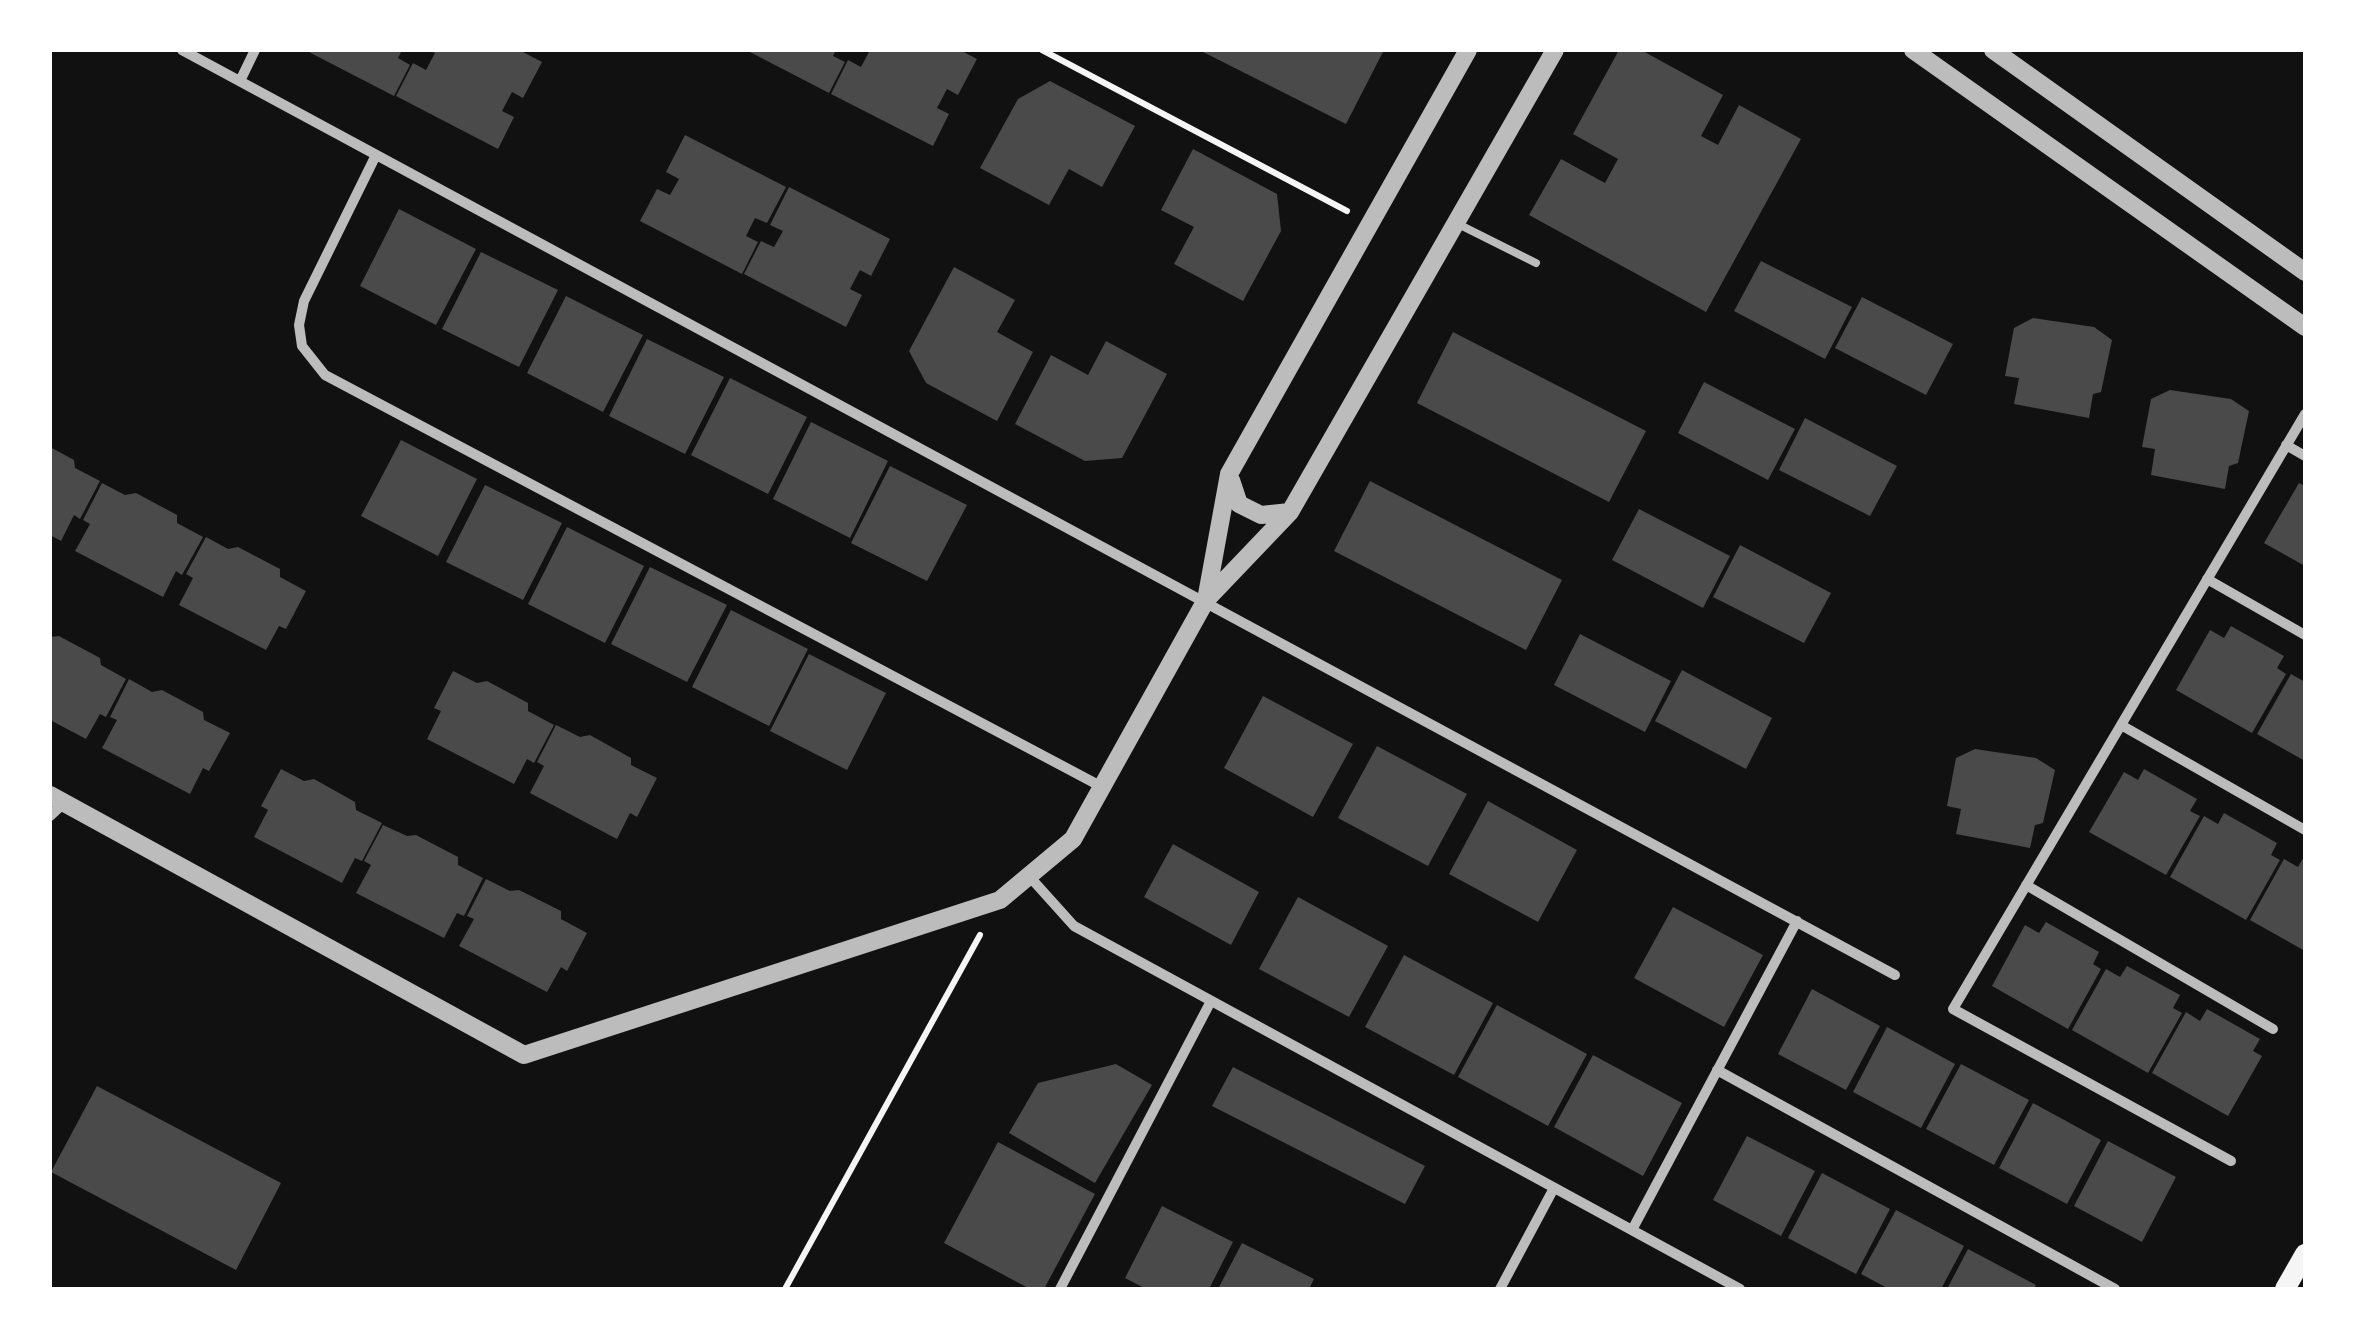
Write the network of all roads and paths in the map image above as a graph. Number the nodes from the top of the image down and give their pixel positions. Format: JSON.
{"nodes":[{"id":1,"x":182,"y":50,"type":"edge"},
{"id":2,"x":255,"y":50,"type":"edge"},
{"id":3,"x":1042,"y":50,"type":"edge"},
{"id":4,"x":1468,"y":50,"type":"edge"},
{"id":5,"x":1555,"y":50,"type":"edge"},
{"id":6,"x":1913,"y":50,"type":"edge"},
{"id":7,"x":1993,"y":50,"type":"edge"},
{"id":8,"x":240,"y":81,"type":"junction"},
{"id":9,"x":376,"y":155,"type":"junction"},
{"id":10,"x":1371,"y":223,"type":"junction"},
{"id":11,"x":1456,"y":223,"type":"junction"},
{"id":12,"x":1536,"y":263,"type":"dead end"},
{"id":13,"x":2305,"y":272,"type":"edge"},
{"id":14,"x":2305,"y":327,"type":"edge"},
{"id":15,"x":2305,"y":414,"type":"edge"},
{"id":16,"x":2286,"y":445,"type":"junction"},
{"id":17,"x":2305,"y":456,"type":"edge"},
{"id":18,"x":1229,"y":474,"type":"junction"},
{"id":19,"x":1290,"y":512,"type":"junction"},
{"id":20,"x":2207,"y":579,"type":"junction"},
{"id":21,"x":1206,"y":600,"type":"junction"},
{"id":22,"x":2305,"y":635,"type":"edge"},
{"id":23,"x":2121,"y":725,"type":"junction"},
{"id":24,"x":1104,"y":788,"type":"junction"},
{"id":25,"x":57,"y":799,"type":"edge"},
{"id":26,"x":50,"y":816,"type":"edge"},
{"id":27,"x":2305,"y":830,"type":"edge"},
{"id":28,"x":1029,"y":876,"type":"junction"},
{"id":29,"x":2026,"y":885,"type":"junction"},
{"id":30,"x":1000,"y":900,"type":"junction"},
{"id":31,"x":1797,"y":921,"type":"junction"},
{"id":32,"x":1895,"y":975,"type":"dead end"},
{"id":33,"x":1211,"y":1001,"type":"junction"},
{"id":34,"x":2274,"y":1030,"type":"dead end"},
{"id":35,"x":1717,"y":1070,"type":"junction"},
{"id":36,"x":2231,"y":1161,"type":"dead end"},
{"id":37,"x":1554,"y":1188,"type":"junction"},
{"id":38,"x":1632,"y":1230,"type":"junction"},
{"id":39,"x":2305,"y":1254,"type":"edge"},
{"id":40,"x":786,"y":1289,"type":"edge"},
{"id":41,"x":1060,"y":1289,"type":"edge"},
{"id":42,"x":1500,"y":1289,"type":"edge"},
{"id":43,"x":1740,"y":1289,"type":"edge"},
{"id":44,"x":2114,"y":1289,"type":"edge"},
{"id":45,"x":2285,"y":1289,"type":"edge"}],
"edges":[{"from":1,"to":8,"type":"street"},
{"from":2,"to":8,"type":"street"},
{"from":3,"to":10,"type":"path"},
{"from":4,"to":10,"type":"street"},
{"from":5,"to":11,"type":"street"},
{"from":6,"to":14,"type":"street"},
{"from":7,"to":13,"type":"street"},
{"from":8,"to":9,"type":"street"},
{"from":9,"to":21,"type":"street"},
{"from":9,"to":24,"type":"street"},
{"from":10,"to":18,"type":"street"},
{"from":11,"to":12,"type":"lane"},
{"from":11,"to":19,"type":"street"},
{"from":15,"to":16,"type":"street"},
{"from":16,"to":17,"type":"street"},
{"from":16,"to":20,"type":"street"},
{"from":18,"to":19,"type":"street"},
{"from":18,"to":21,"type":"street"},
{"from":19,"to":21,"type":"street"},
{"from":20,"to":22,"type":"street"},
{"from":20,"to":23,"type":"street"},
{"from":21,"to":24,"type":"street"},
{"from":21,"to":31,"type":"street"},
{"from":23,"to":27,"type":"street"},
{"from":23,"to":29,"type":"street"},
{"from":24,"to":28,"type":"street"},
{"from":25,"to":26,"type":"street"},
{"from":25,"to":30,"type":"street"},
{"from":28,"to":30,"type":"street"},
{"from":28,"to":33,"type":"street"},
{"from":29,"to":34,"type":"street"},
{"from":29,"to":36,"type":"street"},
{"from":30,"to":40,"type":"path"},
{"from":31,"to":32,"type":"street"},
{"from":31,"to":35,"type":"street"},
{"from":33,"to":37,"type":"street"},
{"from":33,"to":41,"type":"street"},
{"from":35,"to":38,"type":"street"},
{"from":35,"to":44,"type":"street"},
{"from":37,"to":38,"type":"street"},
{"from":37,"to":42,"type":"street"},
{"from":38,"to":43,"type":"street"},
{"from":39,"to":45,"type":"main road"}]}
